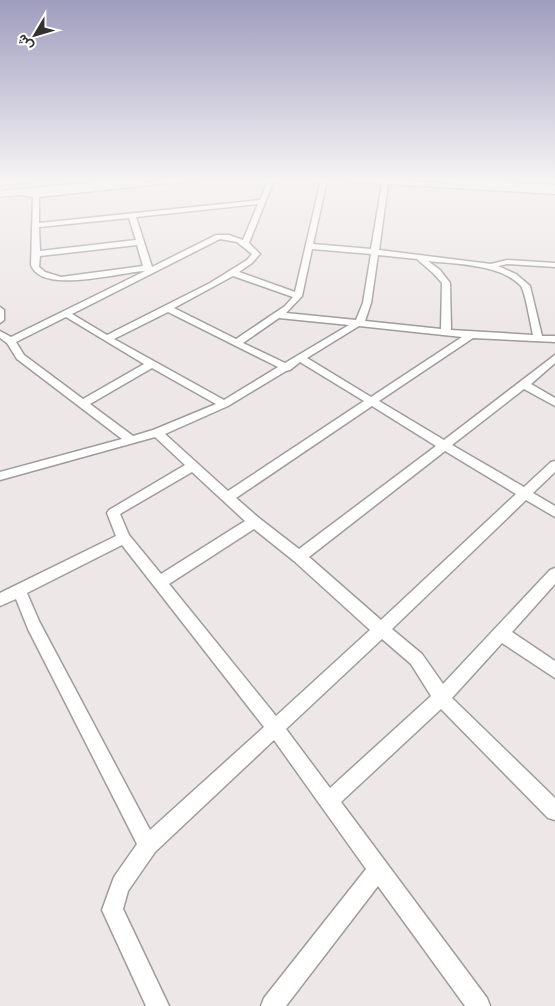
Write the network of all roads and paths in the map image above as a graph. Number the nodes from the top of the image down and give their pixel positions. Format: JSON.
{"nodes":[{"id":1,"x":36,"y":227,"type":"edge"},
{"id":2,"x":136,"y":227,"type":"edge"},
{"id":3,"x":252,"y":227,"type":"edge"},
{"id":4,"x":313,"y":227,"type":"edge"},
{"id":5,"x":379,"y":227,"type":"edge"},
{"id":6,"x":140,"y":242,"type":"junction"},
{"id":7,"x":246,"y":242,"type":"junction"},
{"id":8,"x":308,"y":246,"type":"junction"},
{"id":9,"x":375,"y":252,"type":"junction"},
{"id":10,"x":36,"y":254,"type":"junction"},
{"id":11,"x":418,"y":257,"type":"junction"},
{"id":12,"x":555,"y":265,"type":"edge"},
{"id":13,"x":491,"y":266,"type":"junction"},
{"id":14,"x":148,"y":270,"type":"junction"},
{"id":15,"x":234,"y":273,"type":"junction"},
{"id":16,"x":298,"y":296,"type":"junction"},
{"id":17,"x":167,"y":308,"type":"junction"},
{"id":18,"x":0,"y":310,"type":"edge"},
{"id":19,"x":65,"y":313,"type":"junction"},
{"id":20,"x":278,"y":315,"type":"junction"},
{"id":21,"x":0,"y":320,"type":"edge"},
{"id":22,"x":360,"y":322,"type":"junction"},
{"id":23,"x":446,"y":332,"type":"junction"},
{"id":24,"x":0,"y":334,"type":"edge"},
{"id":25,"x":471,"y":335,"type":"junction"},
{"id":26,"x":538,"y":337,"type":"junction"},
{"id":27,"x":107,"y":339,"type":"junction"},
{"id":28,"x":555,"y":339,"type":"edge"},
{"id":29,"x":11,"y":340,"type":"junction"},
{"id":30,"x":238,"y":342,"type":"junction"},
{"id":31,"x":555,"y":358,"type":"edge"},
{"id":32,"x":301,"y":359,"type":"junction"},
{"id":33,"x":151,"y":364,"type":"junction"},
{"id":34,"x":287,"y":368,"type":"junction"},
{"id":35,"x":524,"y":384,"type":"junction"},
{"id":36,"x":372,"y":401,"type":"junction"},
{"id":37,"x":555,"y":403,"type":"edge"},
{"id":38,"x":83,"y":404,"type":"junction"},
{"id":39,"x":224,"y":404,"type":"junction"},
{"id":40,"x":157,"y":432,"type":"junction"},
{"id":41,"x":131,"y":440,"type":"junction"},
{"id":42,"x":443,"y":444,"type":"junction"},
{"id":43,"x":555,"y":465,"type":"edge"},
{"id":44,"x":193,"y":466,"type":"junction"},
{"id":45,"x":0,"y":476,"type":"edge"},
{"id":46,"x":525,"y":494,"type":"junction"},
{"id":47,"x":228,"y":497,"type":"junction"},
{"id":48,"x":555,"y":512,"type":"edge"},
{"id":49,"x":254,"y":522,"type":"junction"},
{"id":50,"x":124,"y":538,"type":"junction"},
{"id":51,"x":299,"y":557,"type":"junction"},
{"id":52,"x":555,"y":574,"type":"edge"},
{"id":53,"x":160,"y":582,"type":"junction"},
{"id":54,"x":19,"y":590,"type":"junction"},
{"id":55,"x":0,"y":600,"type":"edge"},
{"id":56,"x":382,"y":630,"type":"junction"},
{"id":57,"x":502,"y":634,"type":"junction"},
{"id":58,"x":555,"y":670,"type":"edge"},
{"id":59,"x":441,"y":698,"type":"junction"},
{"id":60,"x":274,"y":728,"type":"junction"},
{"id":61,"x":328,"y":802,"type":"junction"},
{"id":62,"x":555,"y":811,"type":"edge"},
{"id":63,"x":148,"y":845,"type":"junction"},
{"id":64,"x":378,"y":870,"type":"junction"},
{"id":65,"x":158,"y":1006,"type":"edge"},
{"id":66,"x":272,"y":1006,"type":"edge"},
{"id":67,"x":479,"y":1006,"type":"edge"}],
"edges":[{"from":1,"to":10,"type":"street"},
{"from":2,"to":6,"type":"street"},
{"from":3,"to":7,"type":"street"},
{"from":4,"to":8,"type":"street"},
{"from":5,"to":9,"type":"street"},
{"from":6,"to":10,"type":"street"},
{"from":6,"to":14,"type":"street"},
{"from":7,"to":14,"type":"street"},
{"from":7,"to":15,"type":"street"},
{"from":8,"to":9,"type":"street"},
{"from":8,"to":16,"type":"street"},
{"from":9,"to":11,"type":"street"},
{"from":9,"to":22,"type":"street"},
{"from":10,"to":14,"type":"street"},
{"from":11,"to":13,"type":"street"},
{"from":11,"to":23,"type":"street"},
{"from":12,"to":13,"type":"street"},
{"from":13,"to":26,"type":"street"},
{"from":14,"to":19,"type":"street"},
{"from":15,"to":16,"type":"street"},
{"from":15,"to":17,"type":"street"},
{"from":16,"to":20,"type":"street"},
{"from":17,"to":27,"type":"street"},
{"from":17,"to":30,"type":"street"},
{"from":18,"to":21,"type":"street"},
{"from":19,"to":27,"type":"street"},
{"from":19,"to":29,"type":"street"},
{"from":20,"to":22,"type":"street"},
{"from":20,"to":30,"type":"street"},
{"from":22,"to":23,"type":"street"},
{"from":22,"to":32,"type":"street"},
{"from":23,"to":25,"type":"street"},
{"from":24,"to":29,"type":"street"},
{"from":25,"to":26,"type":"street"},
{"from":25,"to":36,"type":"street"},
{"from":26,"to":28,"type":"street"},
{"from":27,"to":33,"type":"street"},
{"from":29,"to":38,"type":"street"},
{"from":30,"to":34,"type":"street"},
{"from":31,"to":35,"type":"street"},
{"from":32,"to":34,"type":"street"},
{"from":32,"to":36,"type":"street"},
{"from":33,"to":38,"type":"street"},
{"from":33,"to":39,"type":"street"},
{"from":34,"to":39,"type":"street"},
{"from":35,"to":37,"type":"street"},
{"from":35,"to":42,"type":"street"},
{"from":36,"to":42,"type":"street"},
{"from":36,"to":47,"type":"street"},
{"from":38,"to":41,"type":"street"},
{"from":39,"to":40,"type":"street"},
{"from":40,"to":41,"type":"street"},
{"from":40,"to":44,"type":"street"},
{"from":41,"to":45,"type":"street"},
{"from":42,"to":46,"type":"street"},
{"from":42,"to":51,"type":"street"},
{"from":43,"to":46,"type":"street"},
{"from":44,"to":47,"type":"street"},
{"from":44,"to":50,"type":"street"},
{"from":46,"to":48,"type":"street"},
{"from":46,"to":56,"type":"street"},
{"from":47,"to":49,"type":"street"},
{"from":49,"to":51,"type":"street"},
{"from":49,"to":53,"type":"street"},
{"from":50,"to":53,"type":"street"},
{"from":50,"to":54,"type":"street"},
{"from":51,"to":56,"type":"street"},
{"from":52,"to":57,"type":"street"},
{"from":53,"to":60,"type":"street"},
{"from":54,"to":55,"type":"street"},
{"from":54,"to":63,"type":"street"},
{"from":56,"to":59,"type":"street"},
{"from":56,"to":60,"type":"street"},
{"from":57,"to":58,"type":"street"},
{"from":57,"to":59,"type":"street"},
{"from":59,"to":61,"type":"street"},
{"from":59,"to":62,"type":"street"},
{"from":60,"to":61,"type":"street"},
{"from":60,"to":63,"type":"street"},
{"from":61,"to":64,"type":"street"},
{"from":63,"to":65,"type":"street"},
{"from":64,"to":66,"type":"street"},
{"from":64,"to":67,"type":"street"}]}
